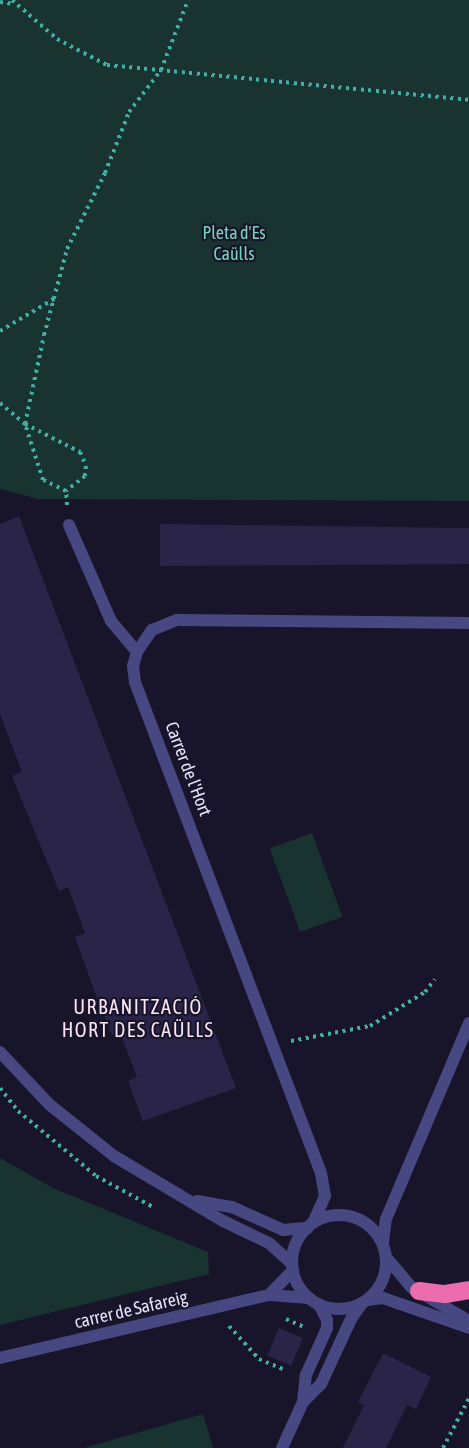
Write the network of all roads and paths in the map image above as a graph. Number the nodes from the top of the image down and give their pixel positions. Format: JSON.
{"nodes":[{"id":1,"x":188,"y":0,"type":"edge"},
{"id":2,"x":0,"y":2,"type":"edge"},
{"id":3,"x":14,"y":2,"type":"edge"},
{"id":4,"x":161,"y":70,"type":"junction"},
{"id":5,"x":469,"y":100,"type":"edge"},
{"id":6,"x":54,"y":298,"type":"junction"},
{"id":7,"x":0,"y":331,"type":"edge"},
{"id":8,"x":0,"y":403,"type":"edge"},
{"id":9,"x":25,"y":424,"type":"junction"},
{"id":10,"x":66,"y":491,"type":"junction"},
{"id":11,"x":69,"y":525,"type":"joint"},
{"id":12,"x":469,"y":623,"type":"edge"},
{"id":13,"x":137,"y":652,"type":"junction"},
{"id":14,"x":435,"y":979,"type":"dead end"},
{"id":15,"x":469,"y":1023,"type":"edge"},
{"id":16,"x":272,"y":1043,"type":"junction"},
{"id":17,"x":0,"y":1052,"type":"edge"},
{"id":18,"x":193,"y":1200,"type":"junction"},
{"id":19,"x":310,"y":1225,"type":"junction"},
{"id":20,"x":384,"y":1250,"type":"junction"},
{"id":21,"x":293,"y":1267,"type":"junction"},
{"id":22,"x":469,"y":1290,"type":"edge"},
{"id":23,"x":419,"y":1291,"type":"junction"},
{"id":24,"x":270,"y":1295,"type":"junction"},
{"id":25,"x":314,"y":1301,"type":"junction"},
{"id":26,"x":365,"y":1301,"type":"junction"},
{"id":27,"x":276,"y":1314,"type":"dead end"},
{"id":28,"x":469,"y":1321,"type":"edge"},
{"id":29,"x":229,"y":1325,"type":"dead end"},
{"id":30,"x":469,"y":1328,"type":"edge"},
{"id":31,"x":313,"y":1331,"type":"dead end"},
{"id":32,"x":0,"y":1358,"type":"edge"},
{"id":33,"x":293,"y":1374,"type":"dead end"},
{"id":34,"x":469,"y":1398,"type":"edge"},
{"id":35,"x":303,"y":1402,"type":"junction"},
{"id":36,"x":282,"y":1448,"type":"edge"},
{"id":37,"x":443,"y":1448,"type":"edge"}],
"edges":[{"from":1,"to":4,"type":"path"},
{"from":2,"to":3,"type":"path"},
{"from":3,"to":4,"type":"path"},
{"from":4,"to":5,"type":"path"},
{"from":4,"to":6,"type":"path"},
{"from":6,"to":7,"type":"path"},
{"from":6,"to":9,"type":"path"},
{"from":8,"to":9,"type":"path"},
{"from":9,"to":10,"type":"path"},
{"from":9,"to":10,"type":"path"},
{"from":10,"to":11,"type":"path"},
{"from":11,"to":13,"type":"street"},
{"from":12,"to":13,"type":"street"},
{"from":13,"to":16,"type":"street","name":"Carrer de l'Hort"},
{"from":14,"to":16,"type":"path"},
{"from":15,"to":20,"type":"street"},
{"from":16,"to":19,"type":"street","name":"Carrer de l'Hort"},
{"from":17,"to":18,"type":"street"},
{"from":18,"to":19,"type":"street"},
{"from":18,"to":21,"type":"street"},
{"from":19,"to":20,"type":"street"},
{"from":19,"to":21,"type":"street"},
{"from":20,"to":23,"type":"street"},
{"from":20,"to":26,"type":"street"},
{"from":21,"to":24,"type":"street"},
{"from":21,"to":25,"type":"street"},
{"from":22,"to":23,"type":"highway"},
{"from":23,"to":28,"type":"street"},
{"from":24,"to":25,"type":"street","name":"carrer de Safareig"},
{"from":24,"to":32,"type":"street","name":"carrer de Safareig"},
{"from":25,"to":26,"type":"street"},
{"from":25,"to":35,"type":"street"},
{"from":26,"to":30,"type":"street"},
{"from":26,"to":35,"type":"street"},
{"from":27,"to":31,"type":"path"},
{"from":29,"to":33,"type":"path"},
{"from":34,"to":37,"type":"path"},
{"from":35,"to":36,"type":"street"}]}
